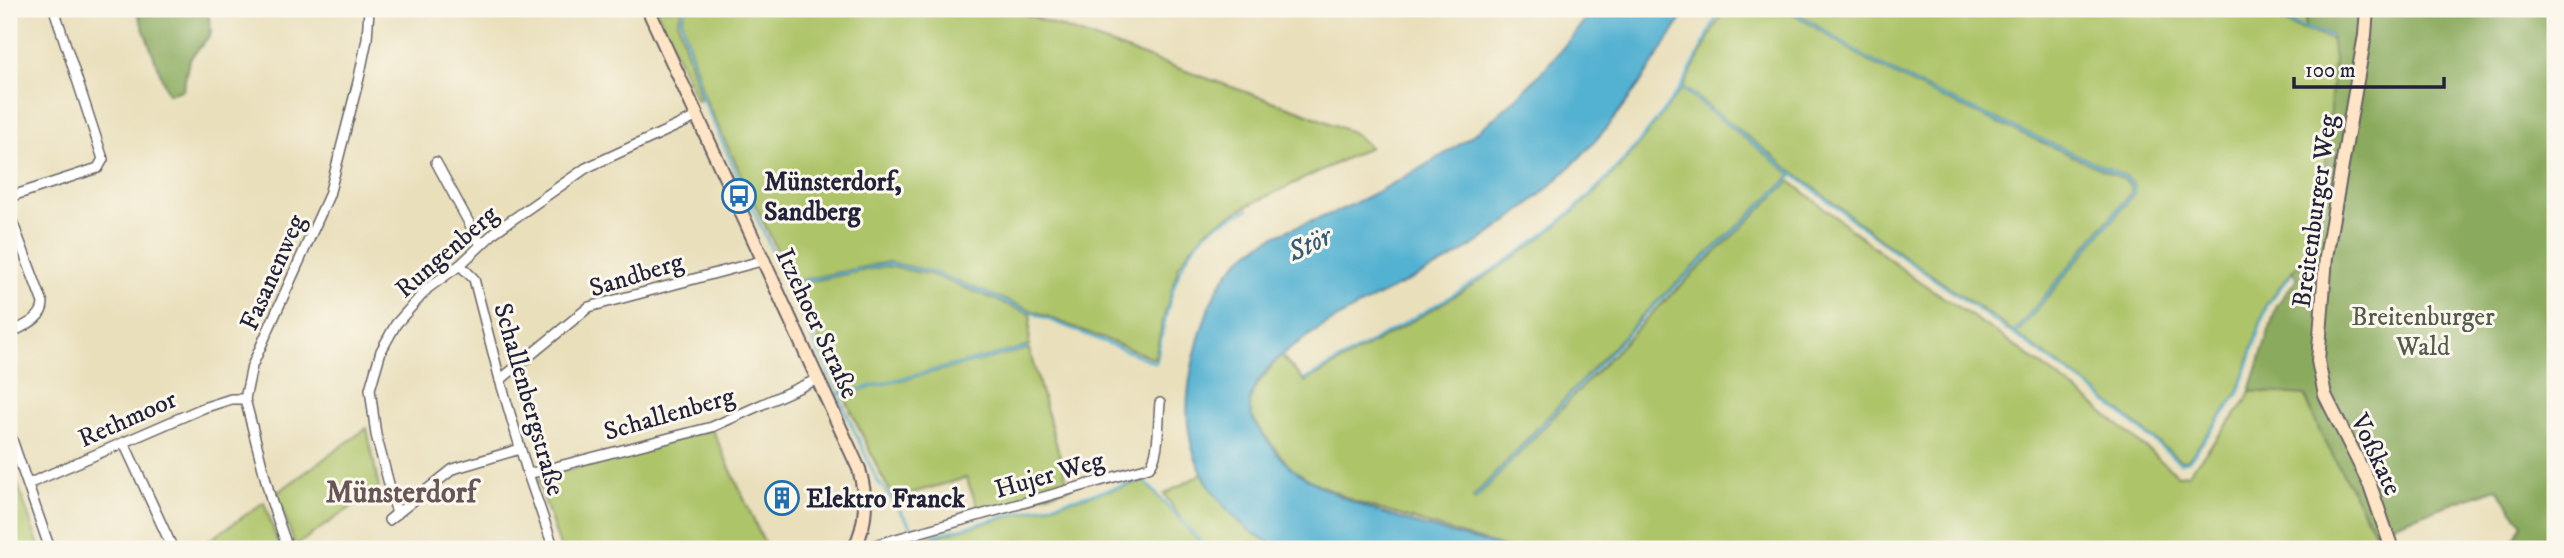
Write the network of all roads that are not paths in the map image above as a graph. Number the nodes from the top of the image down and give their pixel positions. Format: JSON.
{"nodes":[{"id":1,"x":16,"y":9,"type":"edge"},
{"id":2,"x":54,"y":9,"type":"edge"},
{"id":3,"x":369,"y":9,"type":"edge"},
{"id":4,"x":648,"y":9,"type":"edge"},
{"id":5,"x":2367,"y":9,"type":"edge"},
{"id":6,"x":9,"y":15,"type":"edge"},
{"id":7,"x":698,"y":116,"type":"junction"},
{"id":8,"x":436,"y":162,"type":"dead end"},
{"id":9,"x":9,"y":197,"type":"edge"},
{"id":10,"x":9,"y":213,"type":"edge"},
{"id":11,"x":481,"y":245,"type":"junction"},
{"id":12,"x":765,"y":260,"type":"junction"},
{"id":13,"x":460,"y":265,"type":"junction"},
{"id":14,"x":9,"y":334,"type":"edge"},
{"id":15,"x":818,"y":379,"type":"junction"},
{"id":16,"x":2321,"y":379,"type":"joint"},
{"id":17,"x":500,"y":380,"type":"junction"},
{"id":18,"x":245,"y":399,"type":"junction"},
{"id":19,"x":1160,"y":403,"type":"dead end"},
{"id":20,"x":9,"y":431,"type":"edge"},
{"id":21,"x":124,"y":443,"type":"junction"},
{"id":22,"x":520,"y":449,"type":"junction"},
{"id":23,"x":528,"y":474,"type":"junction"},
{"id":24,"x":28,"y":484,"type":"junction"},
{"id":25,"x":855,"y":548,"type":"edge"},
{"id":26,"x":50,"y":549,"type":"edge"},
{"id":27,"x":173,"y":549,"type":"edge"},
{"id":28,"x":288,"y":549,"type":"edge"},
{"id":29,"x":554,"y":549,"type":"edge"},
{"id":30,"x":2392,"y":549,"type":"edge"}],
"edges":[{"from":1,"to":6,"type":"street"},
{"from":2,"to":9,"type":"street"},
{"from":3,"to":18,"type":"street","name":"Fasanenweg"},
{"from":4,"to":7,"type":"street","name":"Itzehoer Straße"},
{"from":5,"to":16,"type":"street","name":"Breitenburger Weg"},
{"from":7,"to":11,"type":"street","name":"Rungenberg"},
{"from":7,"to":12,"type":"street","name":"Itzehoer Straße"},
{"from":8,"to":11,"type":"street"},
{"from":10,"to":14,"type":"street"},
{"from":11,"to":13,"type":"street","name":"Rungenberg"},
{"from":12,"to":15,"type":"street","name":"Itzehoer Straße"},
{"from":12,"to":17,"type":"street","name":"Sandberg"},
{"from":13,"to":17,"type":"street","name":"Schallenbergstraße"},
{"from":13,"to":22,"type":"street","name":"Rungenberg"},
{"from":15,"to":23,"type":"street","name":"Schallenberg"},
{"from":15,"to":25,"type":"street","name":"Itzehoer Straße"},
{"from":16,"to":30,"type":"street","name":"Voßkate"},
{"from":17,"to":22,"type":"street","name":"Schallenbergstraße"},
{"from":18,"to":21,"type":"street","name":"Rethmoor"},
{"from":18,"to":28,"type":"street","name":"Fasanenweg"},
{"from":19,"to":25,"type":"street","name":"Hujer Weg"},
{"from":20,"to":24,"type":"street"},
{"from":21,"to":24,"type":"street","name":"Rethmoor"},
{"from":21,"to":27,"type":"street"},
{"from":22,"to":23,"type":"street","name":"Schallenbergstraße"},
{"from":23,"to":29,"type":"street","name":"Schallenbergstraße"},
{"from":24,"to":26,"type":"street"}]}
